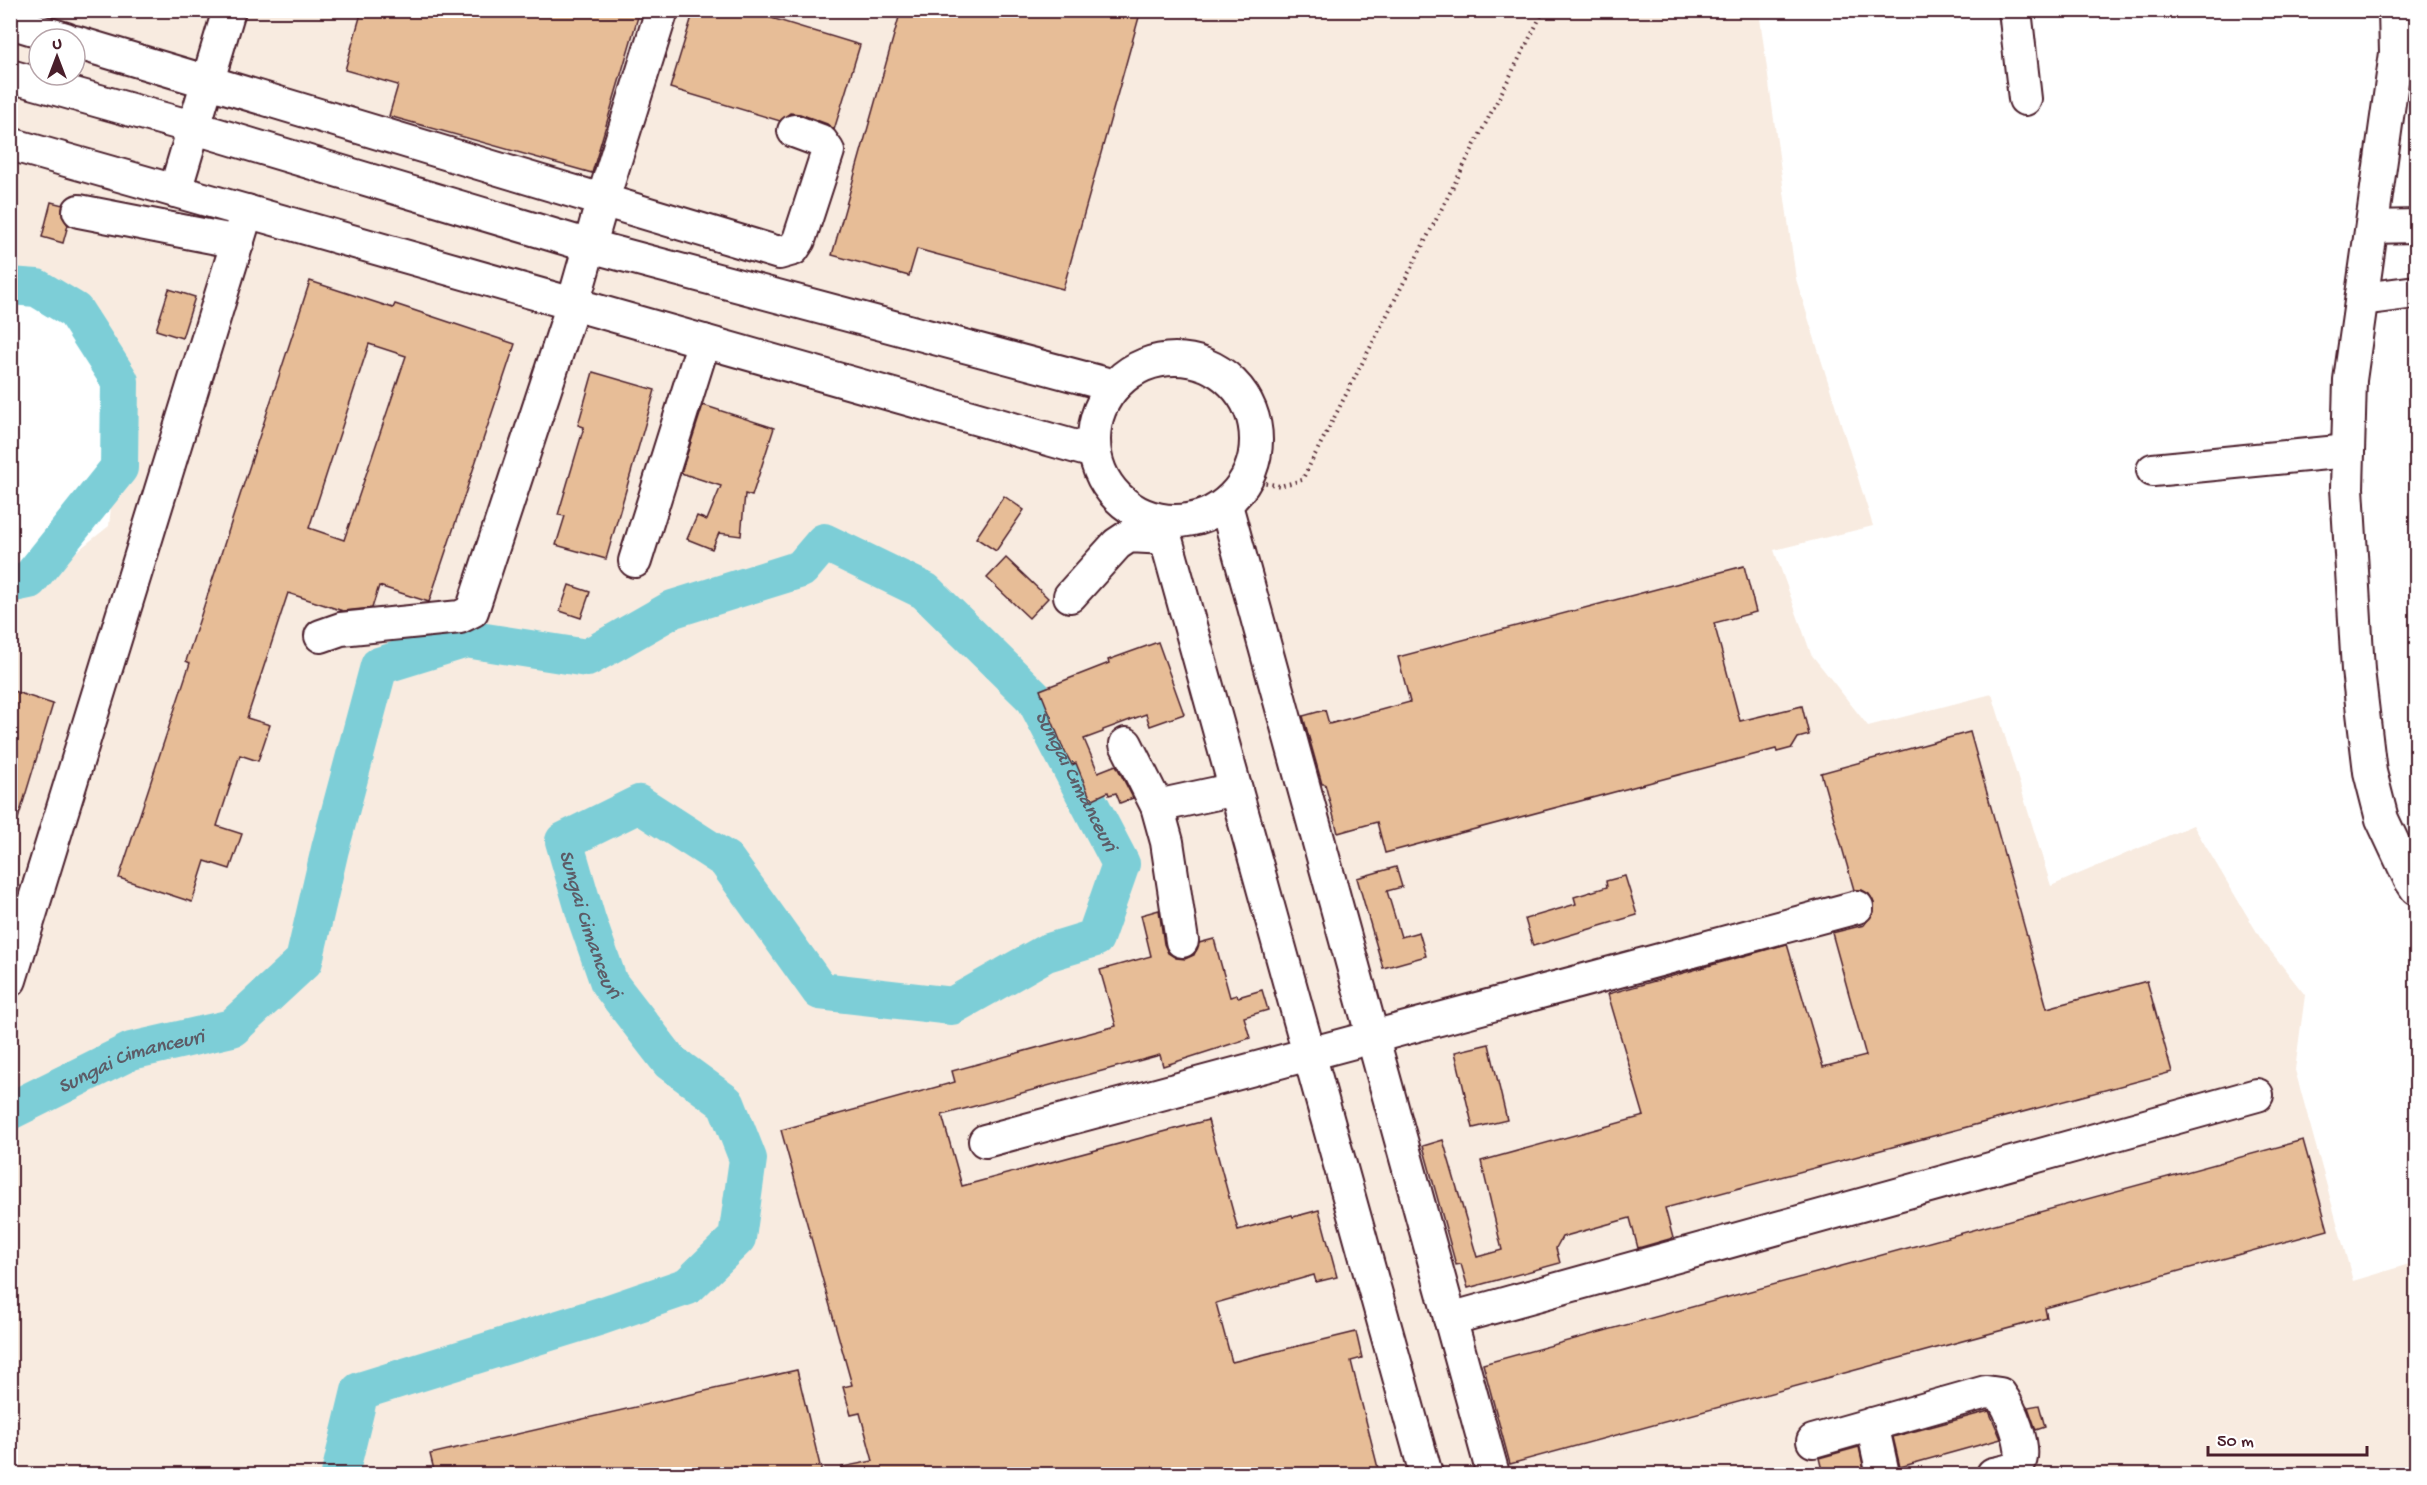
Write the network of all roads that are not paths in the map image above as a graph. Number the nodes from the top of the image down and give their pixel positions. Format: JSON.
{"nodes":[{"id":1,"x":229,"y":10,"type":"edge"},
{"id":2,"x":662,"y":10,"type":"edge"},
{"id":3,"x":2015,"y":10,"type":"edge"},
{"id":4,"x":2395,"y":10,"type":"edge"},
{"id":5,"x":10,"y":22,"type":"edge"},
{"id":6,"x":27,"y":27,"type":"edge"},
{"id":7,"x":87,"y":46,"type":"edge"},
{"id":8,"x":10,"y":76,"type":"edge"},
{"id":9,"x":207,"y":82,"type":"junction"},
{"id":10,"x":2025,"y":99,"type":"dead end"},
{"id":11,"x":192,"y":127,"type":"junction"},
{"id":12,"x":794,"y":131,"type":"dead end"},
{"id":13,"x":10,"y":144,"type":"edge"},
{"id":14,"x":175,"y":191,"type":"junction"},
{"id":15,"x":603,"y":199,"type":"junction"},
{"id":16,"x":79,"y":211,"type":"dead end"},
{"id":17,"x":247,"y":211,"type":"junction"},
{"id":18,"x":2416,"y":226,"type":"edge"},
{"id":19,"x":2372,"y":227,"type":"junction"},
{"id":20,"x":238,"y":242,"type":"junction"},
{"id":21,"x":590,"y":246,"type":"junction"},
{"id":22,"x":2416,"y":292,"type":"edge"},
{"id":23,"x":2362,"y":299,"type":"junction"},
{"id":24,"x":573,"y":304,"type":"junction"},
{"id":25,"x":704,"y":341,"type":"junction"},
{"id":26,"x":1114,"y":386,"type":"junction"},
{"id":27,"x":2348,"y":451,"type":"junction"},
{"id":28,"x":1094,"y":452,"type":"junction"},
{"id":29,"x":2153,"y":470,"type":"dead end"},
{"id":30,"x":1226,"y":505,"type":"junction"},
{"id":31,"x":1164,"y":529,"type":"junction"},
{"id":32,"x":635,"y":561,"type":"dead end"},
{"id":33,"x":1070,"y":596,"type":"dead end"},
{"id":34,"x":321,"y":636,"type":"dead end"},
{"id":35,"x":1126,"y":744,"type":"dead end"},
{"id":36,"x":1236,"y":789,"type":"junction"},
{"id":37,"x":1157,"y":806,"type":"junction"},
{"id":38,"x":2416,"y":888,"type":"edge"},
{"id":39,"x":1857,"y":907,"type":"dead end"},
{"id":40,"x":1182,"y":940,"type":"dead end"},
{"id":41,"x":10,"y":980,"type":"edge"},
{"id":42,"x":1372,"y":1037,"type":"junction"},
{"id":43,"x":1309,"y":1054,"type":"junction"},
{"id":44,"x":2258,"y":1095,"type":"dead end"},
{"id":45,"x":984,"y":1141,"type":"dead end"},
{"id":46,"x":1450,"y":1319,"type":"junction"},
{"id":47,"x":1872,"y":1424,"type":"junction"},
{"id":48,"x":1813,"y":1441,"type":"dead end"},
{"id":49,"x":1426,"y":1474,"type":"edge"},
{"id":50,"x":1493,"y":1474,"type":"edge"},
{"id":51,"x":1883,"y":1474,"type":"edge"},
{"id":52,"x":1993,"y":1474,"type":"edge"}],
"edges":[{"from":1,"to":9,"type":"street"},
{"from":2,"to":15,"type":"street"},
{"from":3,"to":10,"type":"street"},
{"from":4,"to":19,"type":"street"},
{"from":5,"to":6,"type":"street"},
{"from":7,"to":9,"type":"street"},
{"from":8,"to":11,"type":"street"},
{"from":9,"to":11,"type":"street"},
{"from":9,"to":15,"type":"street"},
{"from":11,"to":14,"type":"street"},
{"from":11,"to":21,"type":"street"},
{"from":12,"to":15,"type":"street"},
{"from":13,"to":14,"type":"street"},
{"from":14,"to":17,"type":"street"},
{"from":15,"to":21,"type":"street"},
{"from":16,"to":20,"type":"street"},
{"from":17,"to":20,"type":"street"},
{"from":17,"to":24,"type":"street"},
{"from":18,"to":19,"type":"street"},
{"from":19,"to":23,"type":"street"},
{"from":20,"to":41,"type":"street"},
{"from":21,"to":24,"type":"street"},
{"from":21,"to":26,"type":"street"},
{"from":22,"to":23,"type":"street"},
{"from":23,"to":27,"type":"street"},
{"from":24,"to":25,"type":"street"},
{"from":24,"to":34,"type":"street"},
{"from":25,"to":28,"type":"street"},
{"from":25,"to":32,"type":"street"},
{"from":26,"to":28,"type":"street"},
{"from":26,"to":30,"type":"street"},
{"from":27,"to":29,"type":"street"},
{"from":27,"to":38,"type":"street"},
{"from":28,"to":31,"type":"street"},
{"from":30,"to":31,"type":"street"},
{"from":30,"to":42,"type":"street"},
{"from":31,"to":33,"type":"street"},
{"from":31,"to":36,"type":"street"},
{"from":35,"to":37,"type":"street"},
{"from":36,"to":37,"type":"street"},
{"from":36,"to":43,"type":"street"},
{"from":37,"to":40,"type":"street"},
{"from":39,"to":42,"type":"street"},
{"from":42,"to":43,"type":"street"},
{"from":42,"to":46,"type":"street"},
{"from":43,"to":45,"type":"street"},
{"from":43,"to":49,"type":"street"},
{"from":44,"to":46,"type":"street"},
{"from":46,"to":50,"type":"street"},
{"from":47,"to":48,"type":"street"},
{"from":47,"to":51,"type":"street"},
{"from":47,"to":52,"type":"street"}]}
